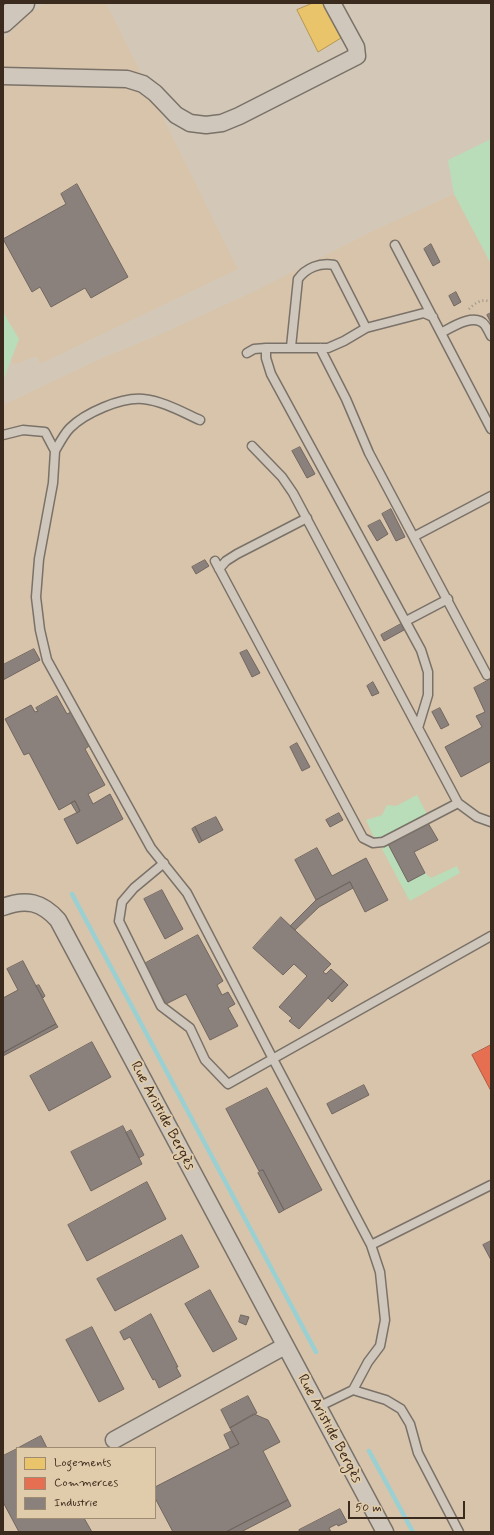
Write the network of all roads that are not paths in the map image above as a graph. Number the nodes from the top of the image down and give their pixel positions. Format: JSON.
{"nodes":[{"id":1,"x":23,"y":3,"type":"edge"},
{"id":2,"x":332,"y":3,"type":"edge"},
{"id":3,"x":3,"y":21,"type":"edge"},
{"id":4,"x":3,"y":76,"type":"edge"},
{"id":5,"x":395,"y":245,"type":"dead end"},
{"id":6,"x":433,"y":317,"type":"junction"},
{"id":7,"x":366,"y":328,"type":"junction"},
{"id":8,"x":441,"y":333,"type":"junction"},
{"id":9,"x":491,"y":336,"type":"edge"},
{"id":10,"x":266,"y":348,"type":"junction"},
{"id":11,"x":291,"y":348,"type":"junction"},
{"id":12,"x":320,"y":348,"type":"junction"},
{"id":13,"x":247,"y":353,"type":"dead end"},
{"id":14,"x":200,"y":420,"type":"dead end"},
{"id":15,"x":491,"y":428,"type":"edge"},
{"id":16,"x":3,"y":435,"type":"edge"},
{"id":17,"x":252,"y":446,"type":"dead end"},
{"id":18,"x":55,"y":452,"type":"junction"},
{"id":19,"x":491,"y":496,"type":"edge"},
{"id":20,"x":307,"y":518,"type":"junction"},
{"id":21,"x":415,"y":536,"type":"junction"},
{"id":22,"x":215,"y":561,"type":"dead end"},
{"id":23,"x":219,"y":570,"type":"junction"},
{"id":24,"x":448,"y":599,"type":"junction"},
{"id":25,"x":406,"y":621,"type":"junction"},
{"id":26,"x":487,"y":675,"type":"dead end"},
{"id":27,"x":418,"y":728,"type":"junction"},
{"id":28,"x":458,"y":802,"type":"junction"},
{"id":29,"x":491,"y":822,"type":"edge"},
{"id":30,"x":164,"y":864,"type":"junction"},
{"id":31,"x":3,"y":907,"type":"edge"},
{"id":32,"x":491,"y":936,"type":"edge"},
{"id":33,"x":273,"y":1059,"type":"junction"},
{"id":34,"x":491,"y":1186,"type":"edge"},
{"id":35,"x":371,"y":1245,"type":"junction"},
{"id":36,"x":285,"y":1346,"type":"junction"},
{"id":37,"x":353,"y":1390,"type":"junction"},
{"id":38,"x":318,"y":1407,"type":"junction"},
{"id":39,"x":114,"y":1440,"type":"dead end"},
{"id":40,"x":385,"y":1532,"type":"edge"},
{"id":41,"x":459,"y":1532,"type":"edge"}],
"edges":[{"from":1,"to":3,"type":"main road"},
{"from":2,"to":4,"type":"street"},
{"from":5,"to":6,"type":"lane"},
{"from":6,"to":7,"type":"lane"},
{"from":6,"to":8,"type":"lane"},
{"from":7,"to":11,"type":"lane"},
{"from":7,"to":12,"type":"lane"},
{"from":8,"to":9,"type":"lane"},
{"from":8,"to":15,"type":"lane"},
{"from":10,"to":11,"type":"lane"},
{"from":10,"to":13,"type":"lane"},
{"from":10,"to":25,"type":"lane"},
{"from":11,"to":12,"type":"lane"},
{"from":12,"to":21,"type":"lane"},
{"from":14,"to":18,"type":"lane"},
{"from":16,"to":18,"type":"lane"},
{"from":17,"to":20,"type":"lane"},
{"from":18,"to":30,"type":"lane"},
{"from":19,"to":21,"type":"lane"},
{"from":20,"to":23,"type":"lane"},
{"from":20,"to":27,"type":"lane"},
{"from":21,"to":24,"type":"lane"},
{"from":22,"to":23,"type":"lane"},
{"from":23,"to":28,"type":"lane"},
{"from":24,"to":25,"type":"lane"},
{"from":24,"to":26,"type":"lane"},
{"from":25,"to":27,"type":"lane"},
{"from":27,"to":28,"type":"lane"},
{"from":28,"to":29,"type":"lane"},
{"from":30,"to":33,"type":"lane"},
{"from":30,"to":33,"type":"lane"},
{"from":31,"to":36,"type":"street","name":"Rue Aristide Bergès"},
{"from":32,"to":33,"type":"lane"},
{"from":33,"to":35,"type":"lane"},
{"from":34,"to":35,"type":"lane"},
{"from":35,"to":37,"type":"lane"},
{"from":36,"to":38,"type":"street","name":"Rue Aristide Bergès"},
{"from":36,"to":39,"type":"street"},
{"from":37,"to":38,"type":"lane"},
{"from":37,"to":41,"type":"lane"},
{"from":38,"to":40,"type":"street","name":"Rue Aristide Bergès"}]}
